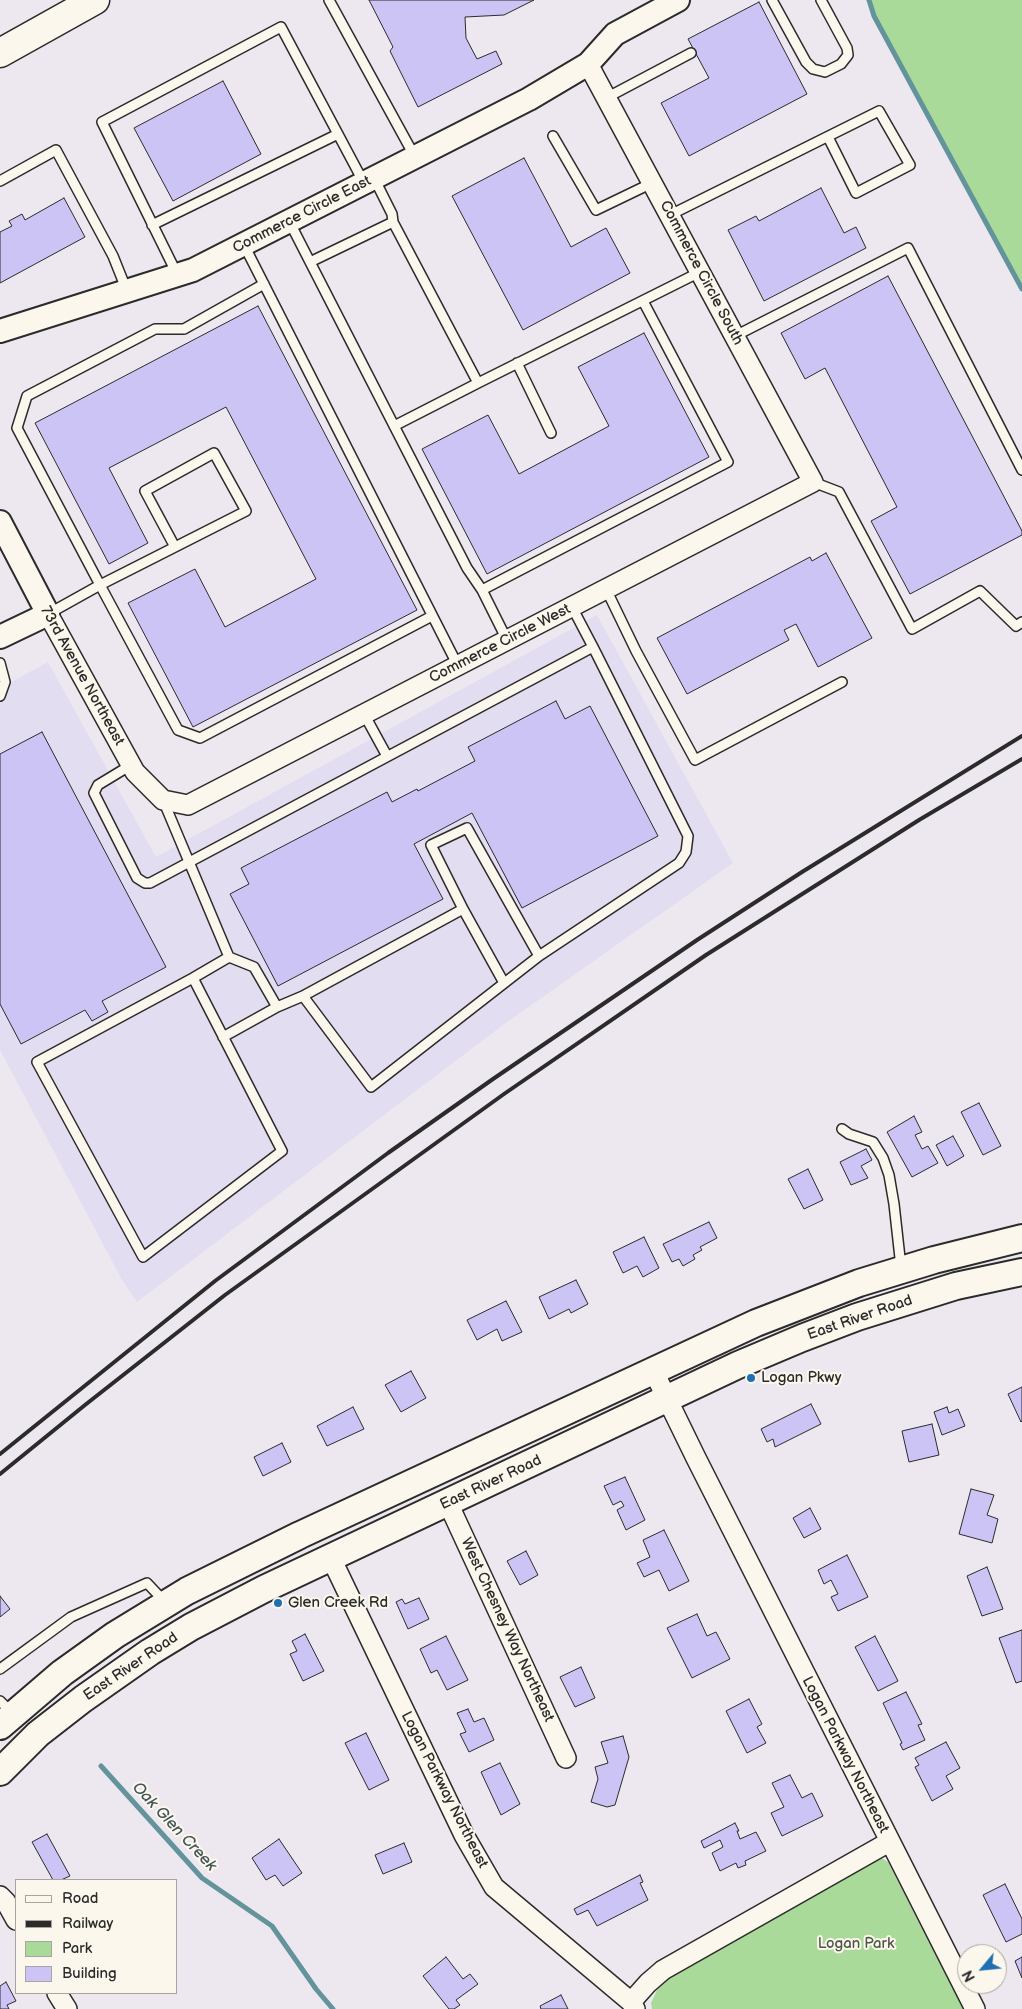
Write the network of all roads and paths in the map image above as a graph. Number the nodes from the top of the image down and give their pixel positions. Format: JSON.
{"nodes":[{"id":1,"x":95,"y":0,"type":"edge"},
{"id":2,"x":329,"y":0,"type":"edge"},
{"id":3,"x":678,"y":0,"type":"edge"},
{"id":4,"x":772,"y":0,"type":"edge"},
{"id":5,"x":821,"y":0,"type":"edge"},
{"id":6,"x":0,"y":53,"type":"edge"},
{"id":7,"x":691,"y":53,"type":"dead end"},
{"id":8,"x":588,"y":64,"type":"junction"},
{"id":9,"x":606,"y":98,"type":"junction"},
{"id":10,"x":338,"y":134,"type":"junction"},
{"id":11,"x":553,"y":136,"type":"dead end"},
{"id":12,"x":828,"y":137,"type":"junction"},
{"id":13,"x":415,"y":157,"type":"junction"},
{"id":14,"x":369,"y":181,"type":"junction"},
{"id":15,"x":0,"y":182,"type":"edge"},
{"id":16,"x":652,"y":183,"type":"junction"},
{"id":17,"x":670,"y":215,"type":"junction"},
{"id":18,"x":289,"y":221,"type":"junction"},
{"id":19,"x":393,"y":222,"type":"junction"},
{"id":20,"x":152,"y":224,"type":"junction"},
{"id":21,"x":244,"y":244,"type":"junction"},
{"id":22,"x":310,"y":262,"type":"junction"},
{"id":23,"x":700,"y":272,"type":"junction"},
{"id":24,"x":178,"y":275,"type":"junction"},
{"id":25,"x":264,"y":284,"type":"junction"},
{"id":26,"x":127,"y":291,"type":"junction"},
{"id":27,"x":643,"y":301,"type":"junction"},
{"id":28,"x":2,"y":326,"type":"edge"},
{"id":29,"x":734,"y":336,"type":"junction"},
{"id":30,"x":517,"y":363,"type":"junction"},
{"id":31,"x":478,"y":383,"type":"junction"},
{"id":32,"x":394,"y":426,"type":"junction"},
{"id":33,"x":551,"y":433,"type":"dead end"},
{"id":34,"x":1022,"y":470,"type":"edge"},
{"id":35,"x":813,"y":482,"type":"junction"},
{"id":36,"x":0,"y":522,"type":"edge"},
{"id":37,"x":175,"y":547,"type":"junction"},
{"id":38,"x":100,"y":585,"type":"junction"},
{"id":39,"x":606,"y":589,"type":"junction"},
{"id":40,"x":482,"y":590,"type":"junction"},
{"id":41,"x":572,"y":607,"type":"junction"},
{"id":42,"x":48,"y":614,"type":"junction"},
{"id":43,"x":432,"y":616,"type":"junction"},
{"id":44,"x":1022,"y":622,"type":"edge"},
{"id":45,"x":0,"y":637,"type":"edge"},
{"id":46,"x":507,"y":640,"type":"junction"},
{"id":47,"x":593,"y":647,"type":"junction"},
{"id":48,"x":0,"y":663,"type":"edge"},
{"id":49,"x":458,"y":666,"type":"junction"},
{"id":50,"x":842,"y":682,"type":"dead end"},
{"id":51,"x":0,"y":696,"type":"edge"},
{"id":52,"x":364,"y":714,"type":"junction"},
{"id":53,"x":387,"y":756,"type":"junction"},
{"id":54,"x":131,"y":765,"type":"junction"},
{"id":55,"x":163,"y":800,"type":"junction"},
{"id":56,"x":189,"y":862,"type":"junction"},
{"id":57,"x":463,"y":909,"type":"junction"},
{"id":58,"x":539,"y":956,"type":"junction"},
{"id":59,"x":230,"y":957,"type":"junction"},
{"id":60,"x":193,"y":978,"type":"junction"},
{"id":61,"x":504,"y":983,"type":"junction"},
{"id":62,"x":303,"y":996,"type":"junction"},
{"id":63,"x":277,"y":1008,"type":"junction"},
{"id":64,"x":223,"y":1036,"type":"junction"},
{"id":65,"x":842,"y":1129,"type":"dead end"},
{"id":66,"x":1022,"y":1238,"type":"edge"},
{"id":67,"x":902,"y":1270,"type":"junction"},
{"id":68,"x":1022,"y":1272,"type":"edge"},
{"id":69,"x":654,"y":1370,"type":"junction"},
{"id":70,"x":668,"y":1400,"type":"junction"},
{"id":71,"x":448,"y":1503,"type":"junction"},
{"id":72,"x":333,"y":1562,"type":"junction"},
{"id":73,"x":166,"y":1603,"type":"junction"},
{"id":74,"x":0,"y":1669,"type":"edge"},
{"id":75,"x":4,"y":1714,"type":"edge"},
{"id":76,"x":566,"y":1758,"type":"dead end"},
{"id":77,"x":0,"y":1772,"type":"edge"},
{"id":78,"x":459,"y":1828,"type":"dead end"},
{"id":79,"x":889,"y":1842,"type":"junction"},
{"id":80,"x":0,"y":1896,"type":"edge"},
{"id":81,"x":15,"y":1918,"type":"edge"},
{"id":82,"x":58,"y":1994,"type":"edge"},
{"id":83,"x":633,"y":2006,"type":"edge"},
{"id":84,"x":67,"y":2009,"type":"edge"},
{"id":85,"x":975,"y":2009,"type":"edge"}],
"edges":[{"from":1,"to":6,"type":"main road"},
{"from":2,"to":13,"type":"lane"},
{"from":3,"to":8,"type":"street","name":"Commerce Circle East"},
{"from":4,"to":5,"type":"lane"},
{"from":7,"to":9,"type":"lane"},
{"from":8,"to":9,"type":"street","name":"Commerce Circle South"},
{"from":8,"to":13,"type":"street","name":"Commerce Circle East"},
{"from":9,"to":16,"type":"street","name":"Commerce Circle South"},
{"from":10,"to":14,"type":"lane"},
{"from":10,"to":20,"type":"lane"},
{"from":10,"to":20,"type":"lane"},
{"from":11,"to":16,"type":"lane"},
{"from":12,"to":12,"type":"lane"},
{"from":12,"to":17,"type":"lane"},
{"from":13,"to":14,"type":"street","name":"Commerce Circle East"},
{"from":14,"to":18,"type":"street","name":"Commerce Circle East"},
{"from":14,"to":19,"type":"lane"},
{"from":15,"to":26,"type":"lane"},
{"from":16,"to":17,"type":"street","name":"Commerce Circle South"},
{"from":17,"to":23,"type":"street","name":"Commerce Circle South"},
{"from":18,"to":21,"type":"street","name":"Commerce Circle East"},
{"from":18,"to":22,"type":"lane"},
{"from":19,"to":22,"type":"lane"},
{"from":19,"to":31,"type":"lane"},
{"from":20,"to":24,"type":"lane"},
{"from":21,"to":24,"type":"street","name":"Commerce Circle East"},
{"from":21,"to":25,"type":"lane"},
{"from":22,"to":32,"type":"lane"},
{"from":23,"to":27,"type":"lane"},
{"from":23,"to":29,"type":"street","name":"Commerce Circle South"},
{"from":24,"to":26,"type":"street","name":"Commerce Circle East"},
{"from":25,"to":38,"type":"lane"},
{"from":25,"to":43,"type":"lane"},
{"from":26,"to":28,"type":"street","name":"Commerce Circle East"},
{"from":27,"to":30,"type":"lane"},
{"from":27,"to":40,"type":"lane"},
{"from":29,"to":34,"type":"lane"},
{"from":29,"to":35,"type":"street","name":"Commerce Circle South"},
{"from":30,"to":31,"type":"lane"},
{"from":30,"to":33,"type":"lane"},
{"from":31,"to":32,"type":"lane"},
{"from":32,"to":40,"type":"lane"},
{"from":35,"to":39,"type":"street","name":"Commerce Circle West"},
{"from":35,"to":44,"type":"lane"},
{"from":36,"to":42,"type":"street","name":"73rd Avenue Northeast"},
{"from":37,"to":37,"type":"lane"},
{"from":37,"to":38,"type":"lane"},
{"from":38,"to":42,"type":"lane"},
{"from":38,"to":43,"type":"lane"},
{"from":39,"to":41,"type":"street","name":"Commerce Circle West"},
{"from":39,"to":50,"type":"lane"},
{"from":40,"to":46,"type":"lane"},
{"from":41,"to":46,"type":"street","name":"Commerce Circle West"},
{"from":41,"to":47,"type":"lane"},
{"from":42,"to":45,"type":"street"},
{"from":42,"to":54,"type":"street","name":"73rd Avenue Northeast"},
{"from":43,"to":49,"type":"lane"},
{"from":46,"to":49,"type":"street","name":"Commerce Circle West"},
{"from":47,"to":53,"type":"lane"},
{"from":47,"to":58,"type":"lane"},
{"from":48,"to":51,"type":"lane"},
{"from":49,"to":52,"type":"street","name":"Commerce Circle West"},
{"from":52,"to":53,"type":"lane"},
{"from":52,"to":55,"type":"street","name":"Commerce Circle West"},
{"from":53,"to":56,"type":"lane"},
{"from":54,"to":55,"type":"street","name":"73rd Avenue Northeast"},
{"from":54,"to":56,"type":"lane"},
{"from":55,"to":56,"type":"lane"},
{"from":56,"to":59,"type":"lane"},
{"from":57,"to":58,"type":"lane"},
{"from":57,"to":61,"type":"lane"},
{"from":57,"to":62,"type":"lane"},
{"from":58,"to":61,"type":"lane"},
{"from":59,"to":60,"type":"lane"},
{"from":59,"to":63,"type":"lane"},
{"from":60,"to":64,"type":"lane"},
{"from":60,"to":64,"type":"lane"},
{"from":61,"to":62,"type":"lane"},
{"from":62,"to":63,"type":"lane"},
{"from":63,"to":64,"type":"lane"},
{"from":65,"to":67,"type":"lane"},
{"from":66,"to":67,"type":"main road"},
{"from":67,"to":69,"type":"main road"},
{"from":68,"to":70,"type":"main road","name":"East River Road"},
{"from":69,"to":70,"type":"street","name":"Logan Parkway Northeast"},
{"from":69,"to":73,"type":"main road"},
{"from":70,"to":71,"type":"main road","name":"East River Road"},
{"from":70,"to":79,"type":"street","name":"Logan Parkway Northeast"},
{"from":71,"to":72,"type":"main road","name":"East River Road"},
{"from":71,"to":76,"type":"street","name":"West Chesney Way Northeast"},
{"from":72,"to":77,"type":"main road","name":"East River Road"},
{"from":72,"to":78,"type":"street"},
{"from":72,"to":83,"type":"street","name":"Logan Parkway Northeast"},
{"from":73,"to":74,"type":"lane"},
{"from":73,"to":75,"type":"main road"},
{"from":79,"to":83,"type":"street","name":"Logan Parkway Northeast"},
{"from":79,"to":85,"type":"street","name":"Logan Parkway Northeast"},
{"from":80,"to":81,"type":"street"},
{"from":82,"to":84,"type":"street"}]}
